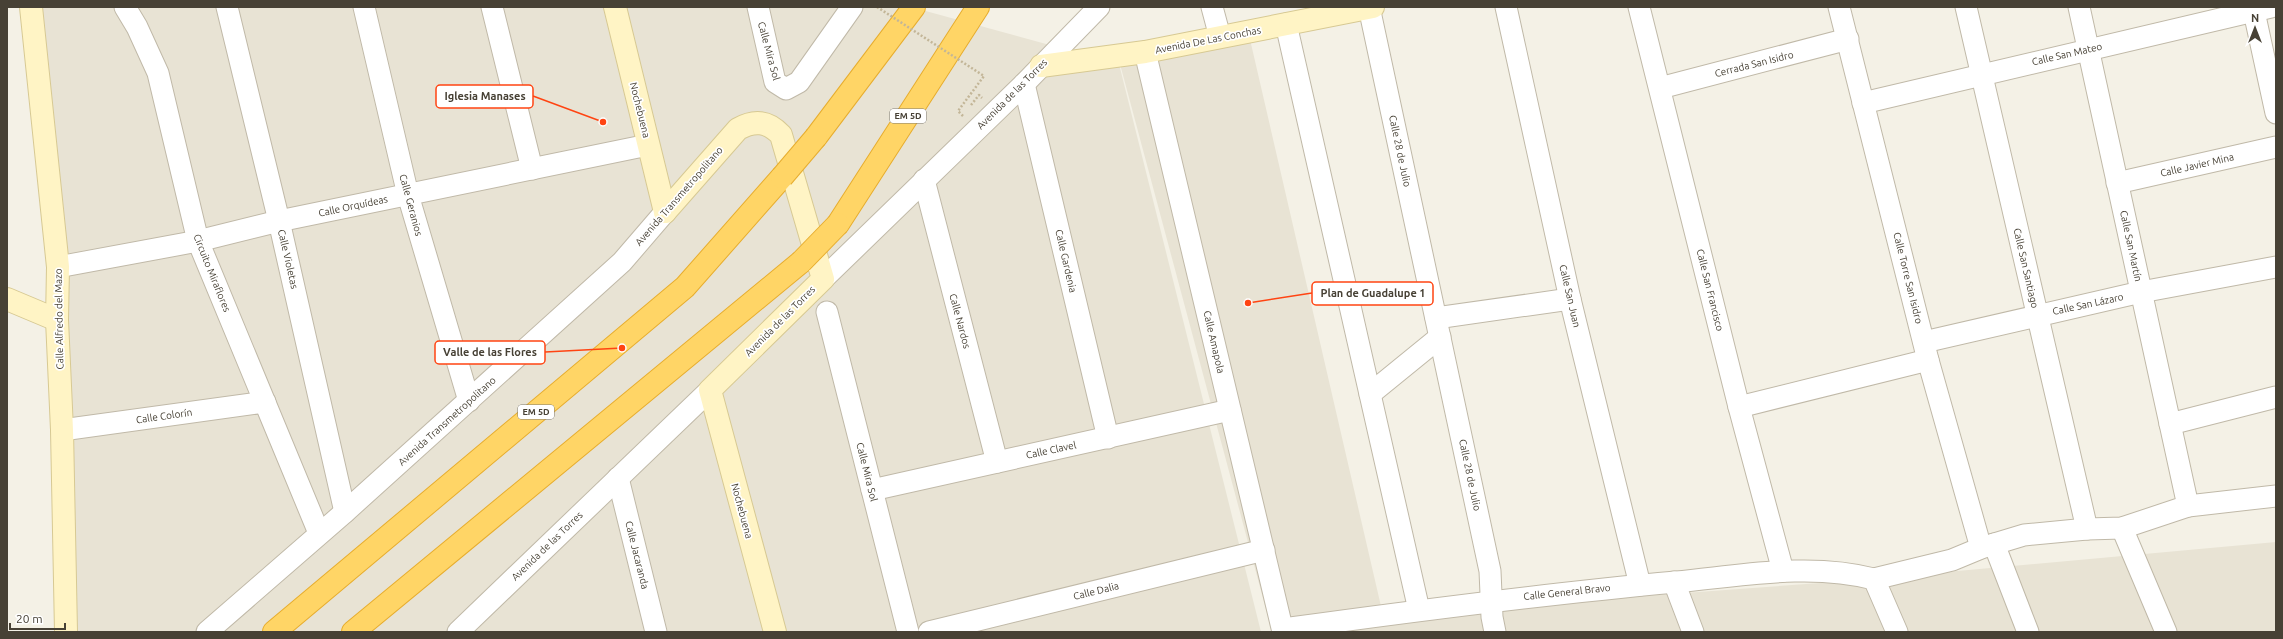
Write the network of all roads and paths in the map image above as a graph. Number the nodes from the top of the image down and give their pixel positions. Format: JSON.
{"nodes":[{"id":1,"x":31,"y":7,"type":"edge"},
{"id":2,"x":125,"y":7,"type":"edge"},
{"id":3,"x":228,"y":7,"type":"edge"},
{"id":4,"x":364,"y":7,"type":"edge"},
{"id":5,"x":492,"y":7,"type":"edge"},
{"id":6,"x":615,"y":7,"type":"edge"},
{"id":7,"x":758,"y":7,"type":"edge"},
{"id":8,"x":852,"y":7,"type":"edge"},
{"id":9,"x":877,"y":7,"type":"edge"},
{"id":10,"x":914,"y":7,"type":"edge"},
{"id":11,"x":978,"y":7,"type":"edge"},
{"id":12,"x":1099,"y":7,"type":"edge"},
{"id":13,"x":1212,"y":7,"type":"edge"},
{"id":14,"x":1370,"y":7,"type":"edge"},
{"id":15,"x":1506,"y":7,"type":"edge"},
{"id":16,"x":1639,"y":7,"type":"edge"},
{"id":17,"x":1840,"y":7,"type":"edge"},
{"id":18,"x":1966,"y":7,"type":"edge"},
{"id":19,"x":2079,"y":7,"type":"edge"},
{"id":20,"x":2260,"y":8,"type":"edge"},
{"id":21,"x":1286,"y":24,"type":"junction"},
{"id":22,"x":1220,"y":37,"type":"junction"},
{"id":23,"x":1848,"y":39,"type":"junction"},
{"id":24,"x":2088,"y":49,"type":"junction"},
{"id":25,"x":1145,"y":52,"type":"junction"},
{"id":26,"x":1041,"y":66,"type":"junction"},
{"id":27,"x":1982,"y":74,"type":"junction"},
{"id":28,"x":984,"y":76,"type":"dead end"},
{"id":29,"x":1024,"y":84,"type":"junction"},
{"id":30,"x":1660,"y":88,"type":"junction"},
{"id":31,"x":1863,"y":103,"type":"junction"},
{"id":32,"x":2276,"y":113,"type":"edge"},
{"id":33,"x":648,"y":145,"type":"junction"},
{"id":34,"x":2276,"y":147,"type":"edge"},
{"id":35,"x":532,"y":169,"type":"junction"},
{"id":36,"x":924,"y":180,"type":"junction"},
{"id":37,"x":2118,"y":183,"type":"junction"},
{"id":38,"x":408,"y":195,"type":"junction"},
{"id":39,"x":665,"y":212,"type":"junction"},
{"id":40,"x":279,"y":221,"type":"junction"},
{"id":41,"x":198,"y":241,"type":"junction"},
{"id":42,"x":2276,"y":266,"type":"edge"},
{"id":43,"x":58,"y":267,"type":"junction"},
{"id":44,"x":823,"y":279,"type":"junction"},
{"id":45,"x":2141,"y":292,"type":"junction"},
{"id":46,"x":7,"y":299,"type":"edge"},
{"id":47,"x":1570,"y":299,"type":"junction"},
{"id":48,"x":827,"y":312,"type":"dead end"},
{"id":49,"x":2036,"y":315,"type":"junction"},
{"id":50,"x":57,"y":320,"type":"junction"},
{"id":51,"x":1438,"y":327,"type":"junction"},
{"id":52,"x":1926,"y":351,"type":"junction"},
{"id":53,"x":710,"y":390,"type":"junction"},
{"id":54,"x":1370,"y":394,"type":"junction"},
{"id":55,"x":2276,"y":396,"type":"edge"},
{"id":56,"x":468,"y":401,"type":"junction"},
{"id":57,"x":265,"y":402,"type":"junction"},
{"id":58,"x":1739,"y":407,"type":"junction"},
{"id":59,"x":1230,"y":410,"type":"junction"},
{"id":60,"x":2170,"y":424,"type":"junction"},
{"id":61,"x":62,"y":430,"type":"junction"},
{"id":62,"x":1108,"y":438,"type":"junction"},
{"id":63,"x":997,"y":462,"type":"junction"},
{"id":64,"x":618,"y":478,"type":"junction"},
{"id":65,"x":872,"y":490,"type":"junction"},
{"id":66,"x":2276,"y":496,"type":"edge"},
{"id":67,"x":2188,"y":506,"type":"junction"},
{"id":68,"x":345,"y":512,"type":"junction"},
{"id":69,"x":2122,"y":528,"type":"junction"},
{"id":70,"x":2087,"y":529,"type":"junction"},
{"id":71,"x":319,"y":533,"type":"junction"},
{"id":72,"x":1988,"y":546,"type":"junction"},
{"id":73,"x":1264,"y":550,"type":"junction"},
{"id":74,"x":1784,"y":572,"type":"junction"},
{"id":75,"x":1874,"y":579,"type":"junction"},
{"id":76,"x":1674,"y":582,"type":"junction"},
{"id":77,"x":1640,"y":585,"type":"junction"},
{"id":78,"x":1492,"y":600,"type":"junction"},
{"id":79,"x":1419,"y":610,"type":"junction"},
{"id":80,"x":1283,"y":630,"type":"edge"},
{"id":81,"x":66,"y":632,"type":"edge"},
{"id":82,"x":207,"y":632,"type":"edge"},
{"id":83,"x":274,"y":632,"type":"edge"},
{"id":84,"x":353,"y":632,"type":"edge"},
{"id":85,"x":458,"y":632,"type":"edge"},
{"id":86,"x":656,"y":632,"type":"edge"},
{"id":87,"x":775,"y":632,"type":"edge"},
{"id":88,"x":908,"y":632,"type":"edge"},
{"id":89,"x":929,"y":632,"type":"edge"},
{"id":90,"x":1495,"y":632,"type":"edge"},
{"id":91,"x":1693,"y":632,"type":"edge"},
{"id":92,"x":1897,"y":632,"type":"edge"},
{"id":93,"x":2028,"y":632,"type":"edge"},
{"id":94,"x":2166,"y":632,"type":"edge"}],
"edges":[{"from":1,"to":43,"type":"street","name":"Calle Alfredo del Mazo"},
{"from":2,"to":41,"type":"street","name":"Circuito Miraflores"},
{"from":3,"to":40,"type":"street","name":"Calle Violetas"},
{"from":4,"to":38,"type":"street","name":"Calle Geranios"},
{"from":5,"to":35,"type":"street"},
{"from":6,"to":33,"type":"street","name":"Nochebuena"},
{"from":7,"to":8,"type":"street","name":"Calle Mira Sol"},
{"from":9,"to":28,"type":"path","bridge":true},
{"from":10,"to":83,"type":"highway","number":"EM 5D","bridge":true},
{"from":11,"to":84,"type":"highway","number":"EM 5D","bridge":true},
{"from":12,"to":26,"type":"street","name":"Avenida de las Torres"},
{"from":13,"to":22,"type":"street"},
{"from":14,"to":21,"type":"street","name":"Avenida De Las Conchas"},
{"from":14,"to":51,"type":"street","name":"Calle 28 de Julio"},
{"from":15,"to":47,"type":"street","name":"Calle San Juan"},
{"from":16,"to":30,"type":"street","name":"Calle San Francisco"},
{"from":17,"to":23,"type":"street","name":"Calle Torre San Isidro"},
{"from":18,"to":27,"type":"street","name":"Calle San Santiago"},
{"from":19,"to":24,"type":"street","name":"Calle San Martín"},
{"from":20,"to":24,"type":"street","name":"Calle San Mateo"},
{"from":20,"to":32,"type":"street"},
{"from":21,"to":22,"type":"street","name":"Avenida De Las Conchas"},
{"from":21,"to":54,"type":"street"},
{"from":22,"to":25,"type":"street","name":"Avenida De Las Conchas"},
{"from":23,"to":30,"type":"street","name":"Cerrada San Isidro"},
{"from":23,"to":31,"type":"street","name":"Calle Torre San Isidro"},
{"from":24,"to":27,"type":"street","name":"Calle San Mateo"},
{"from":24,"to":37,"type":"street","name":"Calle San Martín"},
{"from":25,"to":26,"type":"street","name":"Avenida De Las Conchas"},
{"from":25,"to":59,"type":"street","name":"Calle Amapola"},
{"from":26,"to":29,"type":"street","name":"Avenida de las Torres"},
{"from":27,"to":31,"type":"street","name":"Calle San Mateo"},
{"from":27,"to":49,"type":"street","name":"Calle San Santiago"},
{"from":29,"to":36,"type":"street","name":"Avenida de las Torres"},
{"from":29,"to":62,"type":"street","name":"Calle Gardenia"},
{"from":30,"to":58,"type":"street","name":"Calle San Francisco"},
{"from":31,"to":52,"type":"street","name":"Calle Torre San Isidro"},
{"from":33,"to":35,"type":"street","name":"Calle Orquídeas"},
{"from":33,"to":39,"type":"street","name":"Nochebuena"},
{"from":34,"to":37,"type":"street","name":"Calle Javier Mina"},
{"from":35,"to":38,"type":"street","name":"Calle Orquídeas"},
{"from":36,"to":44,"type":"street","name":"Avenida de las Torres"},
{"from":36,"to":63,"type":"street","name":"Calle Nardos"},
{"from":37,"to":45,"type":"street","name":"Calle San Martín"},
{"from":38,"to":40,"type":"street","name":"Calle Orquídeas"},
{"from":38,"to":56,"type":"street","name":"Calle Geranios"},
{"from":39,"to":44,"type":"street","name":"Avenida Transmetropolitano"},
{"from":39,"to":56,"type":"street","name":"Avenida Transmetropolitano"},
{"from":40,"to":41,"type":"street","name":"Calle Orquídeas"},
{"from":40,"to":68,"type":"street","name":"Calle Violetas"},
{"from":41,"to":43,"type":"street","name":"Calle Orquídeas"},
{"from":41,"to":57,"type":"street","name":"Circuito Miraflores"},
{"from":42,"to":45,"type":"street","name":"Calle San Lázaro"},
{"from":43,"to":50,"type":"street","name":"Calle Alfredo del Mazo"},
{"from":44,"to":53,"type":"street","name":"Avenida de las Torres"},
{"from":45,"to":49,"type":"street","name":"Calle San Lázaro"},
{"from":45,"to":60,"type":"street","name":"Calle San Martín"},
{"from":46,"to":50,"type":"street"},
{"from":47,"to":51,"type":"street"},
{"from":47,"to":77,"type":"street","name":"Calle San Juan"},
{"from":48,"to":65,"type":"street","name":"Calle Mira Sol"},
{"from":49,"to":52,"type":"street","name":"Calle San Lázaro"},
{"from":49,"to":70,"type":"street","name":"Calle San Santiago"},
{"from":50,"to":61,"type":"street","name":"Calle Alfredo del Mazo"},
{"from":51,"to":54,"type":"street"},
{"from":51,"to":78,"type":"street","name":"Calle 28 de Julio"},
{"from":52,"to":58,"type":"street","name":"Calle San Lázaro"},
{"from":52,"to":72,"type":"street","name":"Calle Torre San Isidro"},
{"from":53,"to":64,"type":"street","name":"Avenida de las Torres"},
{"from":53,"to":87,"type":"street","name":"Nochebuena"},
{"from":54,"to":79,"type":"street"},
{"from":55,"to":60,"type":"street"},
{"from":56,"to":68,"type":"street","name":"Avenida Transmetropolitano"},
{"from":57,"to":61,"type":"street","name":"Calle Colorín"},
{"from":57,"to":71,"type":"street","name":"Circuito Miraflores"},
{"from":58,"to":74,"type":"street","name":"Calle San Francisco"},
{"from":59,"to":62,"type":"street","name":"Calle Clavel"},
{"from":59,"to":73,"type":"street","name":"Calle Amapola"},
{"from":60,"to":67,"type":"street","name":"Calle San Martín"},
{"from":61,"to":81,"type":"street","name":"Calle Alfredo del Mazo"},
{"from":62,"to":63,"type":"street","name":"Calle Clavel"},
{"from":63,"to":65,"type":"street","name":"Calle Clavel"},
{"from":64,"to":85,"type":"street","name":"Avenida de las Torres"},
{"from":64,"to":86,"type":"street","name":"Calle Jacaranda"},
{"from":65,"to":88,"type":"street","name":"Calle Mira Sol"},
{"from":66,"to":67,"type":"street"},
{"from":67,"to":69,"type":"street"},
{"from":68,"to":71,"type":"street","name":"Avenida Transmetropolitano"},
{"from":69,"to":70,"type":"street"},
{"from":69,"to":94,"type":"street"},
{"from":70,"to":72,"type":"street"},
{"from":71,"to":82,"type":"street","name":"Avenida Transmetropolitano"},
{"from":72,"to":75,"type":"street"},
{"from":72,"to":93,"type":"street","name":"Calle Torre San Isidro"},
{"from":73,"to":80,"type":"street","name":"Calle Amapola"},
{"from":73,"to":89,"type":"street","name":"Calle Dalia"},
{"from":74,"to":75,"type":"street","name":"Calle General Bravo"},
{"from":74,"to":76,"type":"street","name":"Calle General Bravo"},
{"from":75,"to":92,"type":"street"},
{"from":76,"to":77,"type":"street","name":"Calle General Bravo"},
{"from":76,"to":91,"type":"street"},
{"from":77,"to":78,"type":"street","name":"Calle General Bravo"},
{"from":78,"to":79,"type":"street","name":"Calle General Bravo"},
{"from":78,"to":90,"type":"street","name":"Calle 28 de Julio"},
{"from":79,"to":80,"type":"street","name":"Calle General Bravo"}]}
